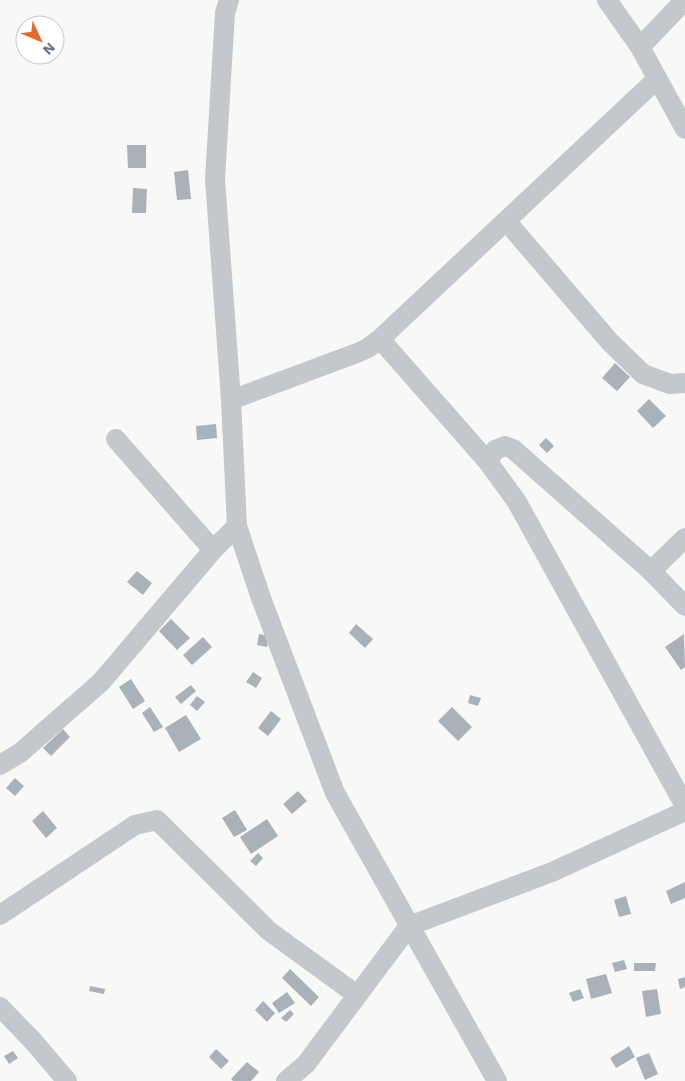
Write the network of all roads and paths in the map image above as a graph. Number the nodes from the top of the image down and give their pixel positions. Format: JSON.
{"nodes":[{"id":1,"x":229,"y":0,"type":"edge"},
{"id":2,"x":607,"y":0,"type":"edge"},
{"id":3,"x":685,"y":0,"type":"edge"},
{"id":4,"x":640,"y":47,"type":"junction"},
{"id":5,"x":657,"y":79,"type":"junction"},
{"id":6,"x":685,"y":129,"type":"edge"},
{"id":7,"x":507,"y":222,"type":"junction"},
{"id":8,"x":380,"y":340,"type":"junction"},
{"id":9,"x":685,"y":384,"type":"edge"},
{"id":10,"x":231,"y":400,"type":"junction"},
{"id":11,"x":116,"y":439,"type":"dead end"},
{"id":12,"x":488,"y":462,"type":"junction"},
{"id":13,"x":237,"y":526,"type":"junction"},
{"id":14,"x":685,"y":538,"type":"edge"},
{"id":15,"x":213,"y":550,"type":"junction"},
{"id":16,"x":651,"y":571,"type":"junction"},
{"id":17,"x":685,"y":606,"type":"edge"},
{"id":18,"x":0,"y":765,"type":"edge"},
{"id":19,"x":685,"y":806,"type":"edge"},
{"id":20,"x":685,"y":811,"type":"edge"},
{"id":21,"x":0,"y":915,"type":"edge"},
{"id":22,"x":409,"y":926,"type":"junction"},
{"id":23,"x":357,"y":995,"type":"junction"},
{"id":24,"x":0,"y":1007,"type":"edge"},
{"id":25,"x":67,"y":1081,"type":"edge"},
{"id":26,"x":286,"y":1081,"type":"edge"},
{"id":27,"x":497,"y":1081,"type":"edge"}],
"edges":[{"from":1,"to":10,"type":"street"},
{"from":2,"to":4,"type":"street"},
{"from":3,"to":4,"type":"street"},
{"from":4,"to":5,"type":"street"},
{"from":5,"to":6,"type":"street"},
{"from":5,"to":7,"type":"street"},
{"from":7,"to":8,"type":"street"},
{"from":7,"to":9,"type":"street"},
{"from":8,"to":10,"type":"street"},
{"from":8,"to":12,"type":"street"},
{"from":10,"to":13,"type":"street"},
{"from":11,"to":15,"type":"street"},
{"from":12,"to":16,"type":"street"},
{"from":12,"to":19,"type":"street"},
{"from":13,"to":15,"type":"street"},
{"from":13,"to":22,"type":"street"},
{"from":14,"to":16,"type":"street"},
{"from":15,"to":18,"type":"street"},
{"from":16,"to":17,"type":"street"},
{"from":20,"to":22,"type":"street"},
{"from":21,"to":23,"type":"street"},
{"from":22,"to":23,"type":"street"},
{"from":22,"to":27,"type":"street"},
{"from":23,"to":26,"type":"street"},
{"from":24,"to":25,"type":"street"}]}
